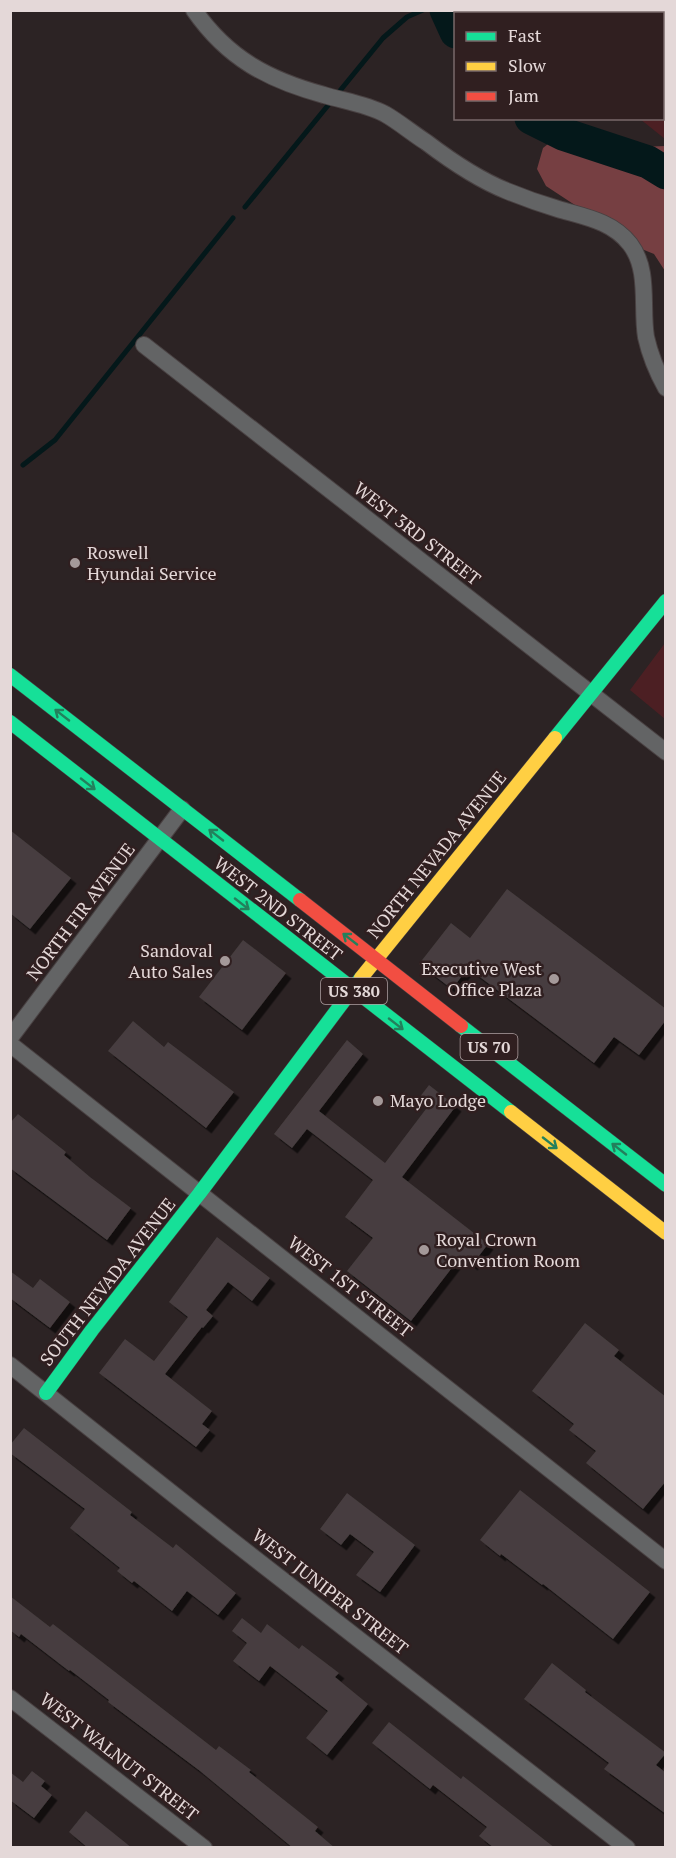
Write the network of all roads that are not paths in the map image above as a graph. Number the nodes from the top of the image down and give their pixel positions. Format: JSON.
{"nodes":[{"id":1,"x":194,"y":10,"type":"edge"},
{"id":2,"x":144,"y":345,"type":"dead end"},
{"id":3,"x":666,"y":388,"type":"edge"},
{"id":4,"x":666,"y":601,"type":"edge"},
{"id":5,"x":10,"y":675,"type":"edge"},
{"id":6,"x":590,"y":694,"type":"junction"},
{"id":7,"x":10,"y":722,"type":"edge"},
{"id":8,"x":666,"y":753,"type":"edge"},
{"id":9,"x":182,"y":809,"type":"junction"},
{"id":10,"x":159,"y":839,"type":"junction"},
{"id":11,"x":376,"y":959,"type":"junction"},
{"id":12,"x":351,"y":989,"type":"junction"},
{"id":13,"x":10,"y":1038,"type":"edge"},
{"id":14,"x":10,"y":1044,"type":"edge"},
{"id":15,"x":666,"y":1185,"type":"edge"},
{"id":16,"x":199,"y":1194,"type":"junction"},
{"id":17,"x":666,"y":1233,"type":"edge"},
{"id":18,"x":10,"y":1365,"type":"edge"},
{"id":19,"x":46,"y":1393,"type":"junction"},
{"id":20,"x":666,"y":1561,"type":"edge"},
{"id":21,"x":10,"y":1698,"type":"edge"},
{"id":22,"x":204,"y":1848,"type":"edge"},
{"id":23,"x":627,"y":1848,"type":"edge"}],
"edges":[{"from":1,"to":3,"type":"street"},
{"from":2,"to":6,"type":"street","name":"WEST 3RD STREET"},
{"from":4,"to":6,"type":"main road","name":"NORTH NEVADA AVENUE"},
{"from":9,"to":5,"type":"main road","name":"WEST 2ND STREET","number":"US 70","one_way":true},
{"from":6,"to":8,"type":"street","name":"WEST 3RD STREET"},
{"from":6,"to":11,"type":"main road","name":"NORTH NEVADA AVENUE"},
{"from":7,"to":10,"type":"main road","name":"WEST 2ND STREET","number":"US 380","one_way":true},
{"from":9,"to":10,"type":"street","name":"NORTH FIR AVENUE"},
{"from":11,"to":9,"type":"main road","name":"WEST 2ND STREET","number":"US 70","one_way":true},
{"from":10,"to":12,"type":"main road","name":"WEST 2ND STREET","number":"US 380","one_way":true},
{"from":10,"to":13,"type":"street","name":"NORTH FIR AVENUE"},
{"from":11,"to":12,"type":"main road","name":"NORTH NEVADA AVENUE"},
{"from":15,"to":11,"type":"main road","name":"WEST 2ND STREET","number":"US 70","one_way":true},
{"from":12,"to":16,"type":"main road","name":"NORTH NEVADA AVENUE"},
{"from":12,"to":17,"type":"main road","name":"WEST 2ND STREET","number":"US 380","one_way":true},
{"from":14,"to":16,"type":"street","name":"WEST 1ST STREET"},
{"from":16,"to":19,"type":"main road","name":"SOUTH NEVADA AVENUE"},
{"from":16,"to":20,"type":"street","name":"WEST 1ST STREET"},
{"from":18,"to":19,"type":"street","name":"WEST JUNIPER STREET"},
{"from":19,"to":23,"type":"street","name":"WEST JUNIPER STREET"},
{"from":21,"to":22,"type":"street","name":"WEST WALNUT STREET"}]}
